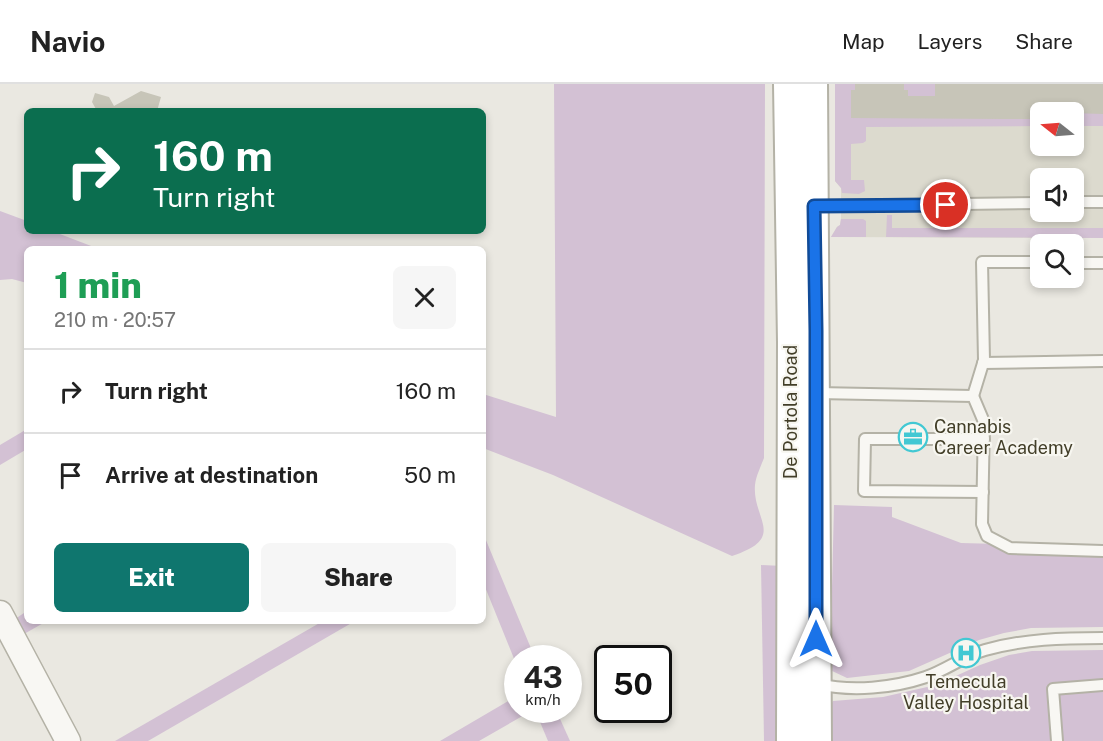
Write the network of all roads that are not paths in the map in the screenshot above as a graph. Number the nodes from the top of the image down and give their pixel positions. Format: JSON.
{"nodes":[{"id":1,"x":788,"y":84,"type":"edge"},
{"id":2,"x":813,"y":84,"type":"edge"},
{"id":3,"x":1084,"y":202,"type":"edge"},
{"id":4,"x":1103,"y":202,"type":"edge"},
{"id":5,"x":1030,"y":203,"type":"edge"},
{"id":6,"x":814,"y":206,"type":"junction"},
{"id":7,"x":1030,"y":262,"type":"edge"},
{"id":8,"x":1084,"y":262,"type":"edge"},
{"id":9,"x":1103,"y":263,"type":"edge"},
{"id":10,"x":1103,"y":361,"type":"edge"},
{"id":11,"x":983,"y":363,"type":"junction"},
{"id":12,"x":816,"y":393,"type":"junction"},
{"id":13,"x":973,"y":396,"type":"junction"},
{"id":14,"x":984,"y":439,"type":"junction"},
{"id":15,"x":791,"y":468,"type":"junction"},
{"id":16,"x":983,"y":492,"type":"junction"},
{"id":17,"x":1103,"y":551,"type":"edge"},
{"id":18,"x":0,"y":613,"type":"edge"},
{"id":19,"x":1103,"y":638,"type":"edge"},
{"id":20,"x":816,"y":683,"type":"junction"},
{"id":21,"x":1103,"y":685,"type":"edge"},
{"id":22,"x":68,"y":741,"type":"edge"},
{"id":23,"x":791,"y":741,"type":"edge"},
{"id":24,"x":818,"y":741,"type":"edge"},
{"id":25,"x":1057,"y":741,"type":"edge"}],
"edges":[{"from":1,"to":15,"type":"main road","name":"De Portola Road"},
{"from":2,"to":6,"type":"main road","name":"De Portola Road"},
{"from":3,"to":4,"type":"lane"},
{"from":5,"to":6,"type":"lane"},
{"from":6,"to":12,"type":"main road","name":"De Portola Road"},
{"from":7,"to":11,"type":"lane"},
{"from":8,"to":9,"type":"lane"},
{"from":10,"to":11,"type":"lane"},
{"from":11,"to":13,"type":"lane"},
{"from":12,"to":13,"type":"lane"},
{"from":12,"to":20,"type":"main road","name":"De Portola Road"},
{"from":13,"to":14,"type":"lane"},
{"from":14,"to":16,"type":"lane"},
{"from":14,"to":16,"type":"lane"},
{"from":15,"to":20,"type":"main road"},
{"from":15,"to":23,"type":"main road","name":"De Portola Road"},
{"from":16,"to":17,"type":"lane"},
{"from":18,"to":22,"type":"street"},
{"from":19,"to":20,"type":"lane"},
{"from":20,"to":24,"type":"main road","name":"De Portola Road"},
{"from":21,"to":25,"type":"lane"}]}
